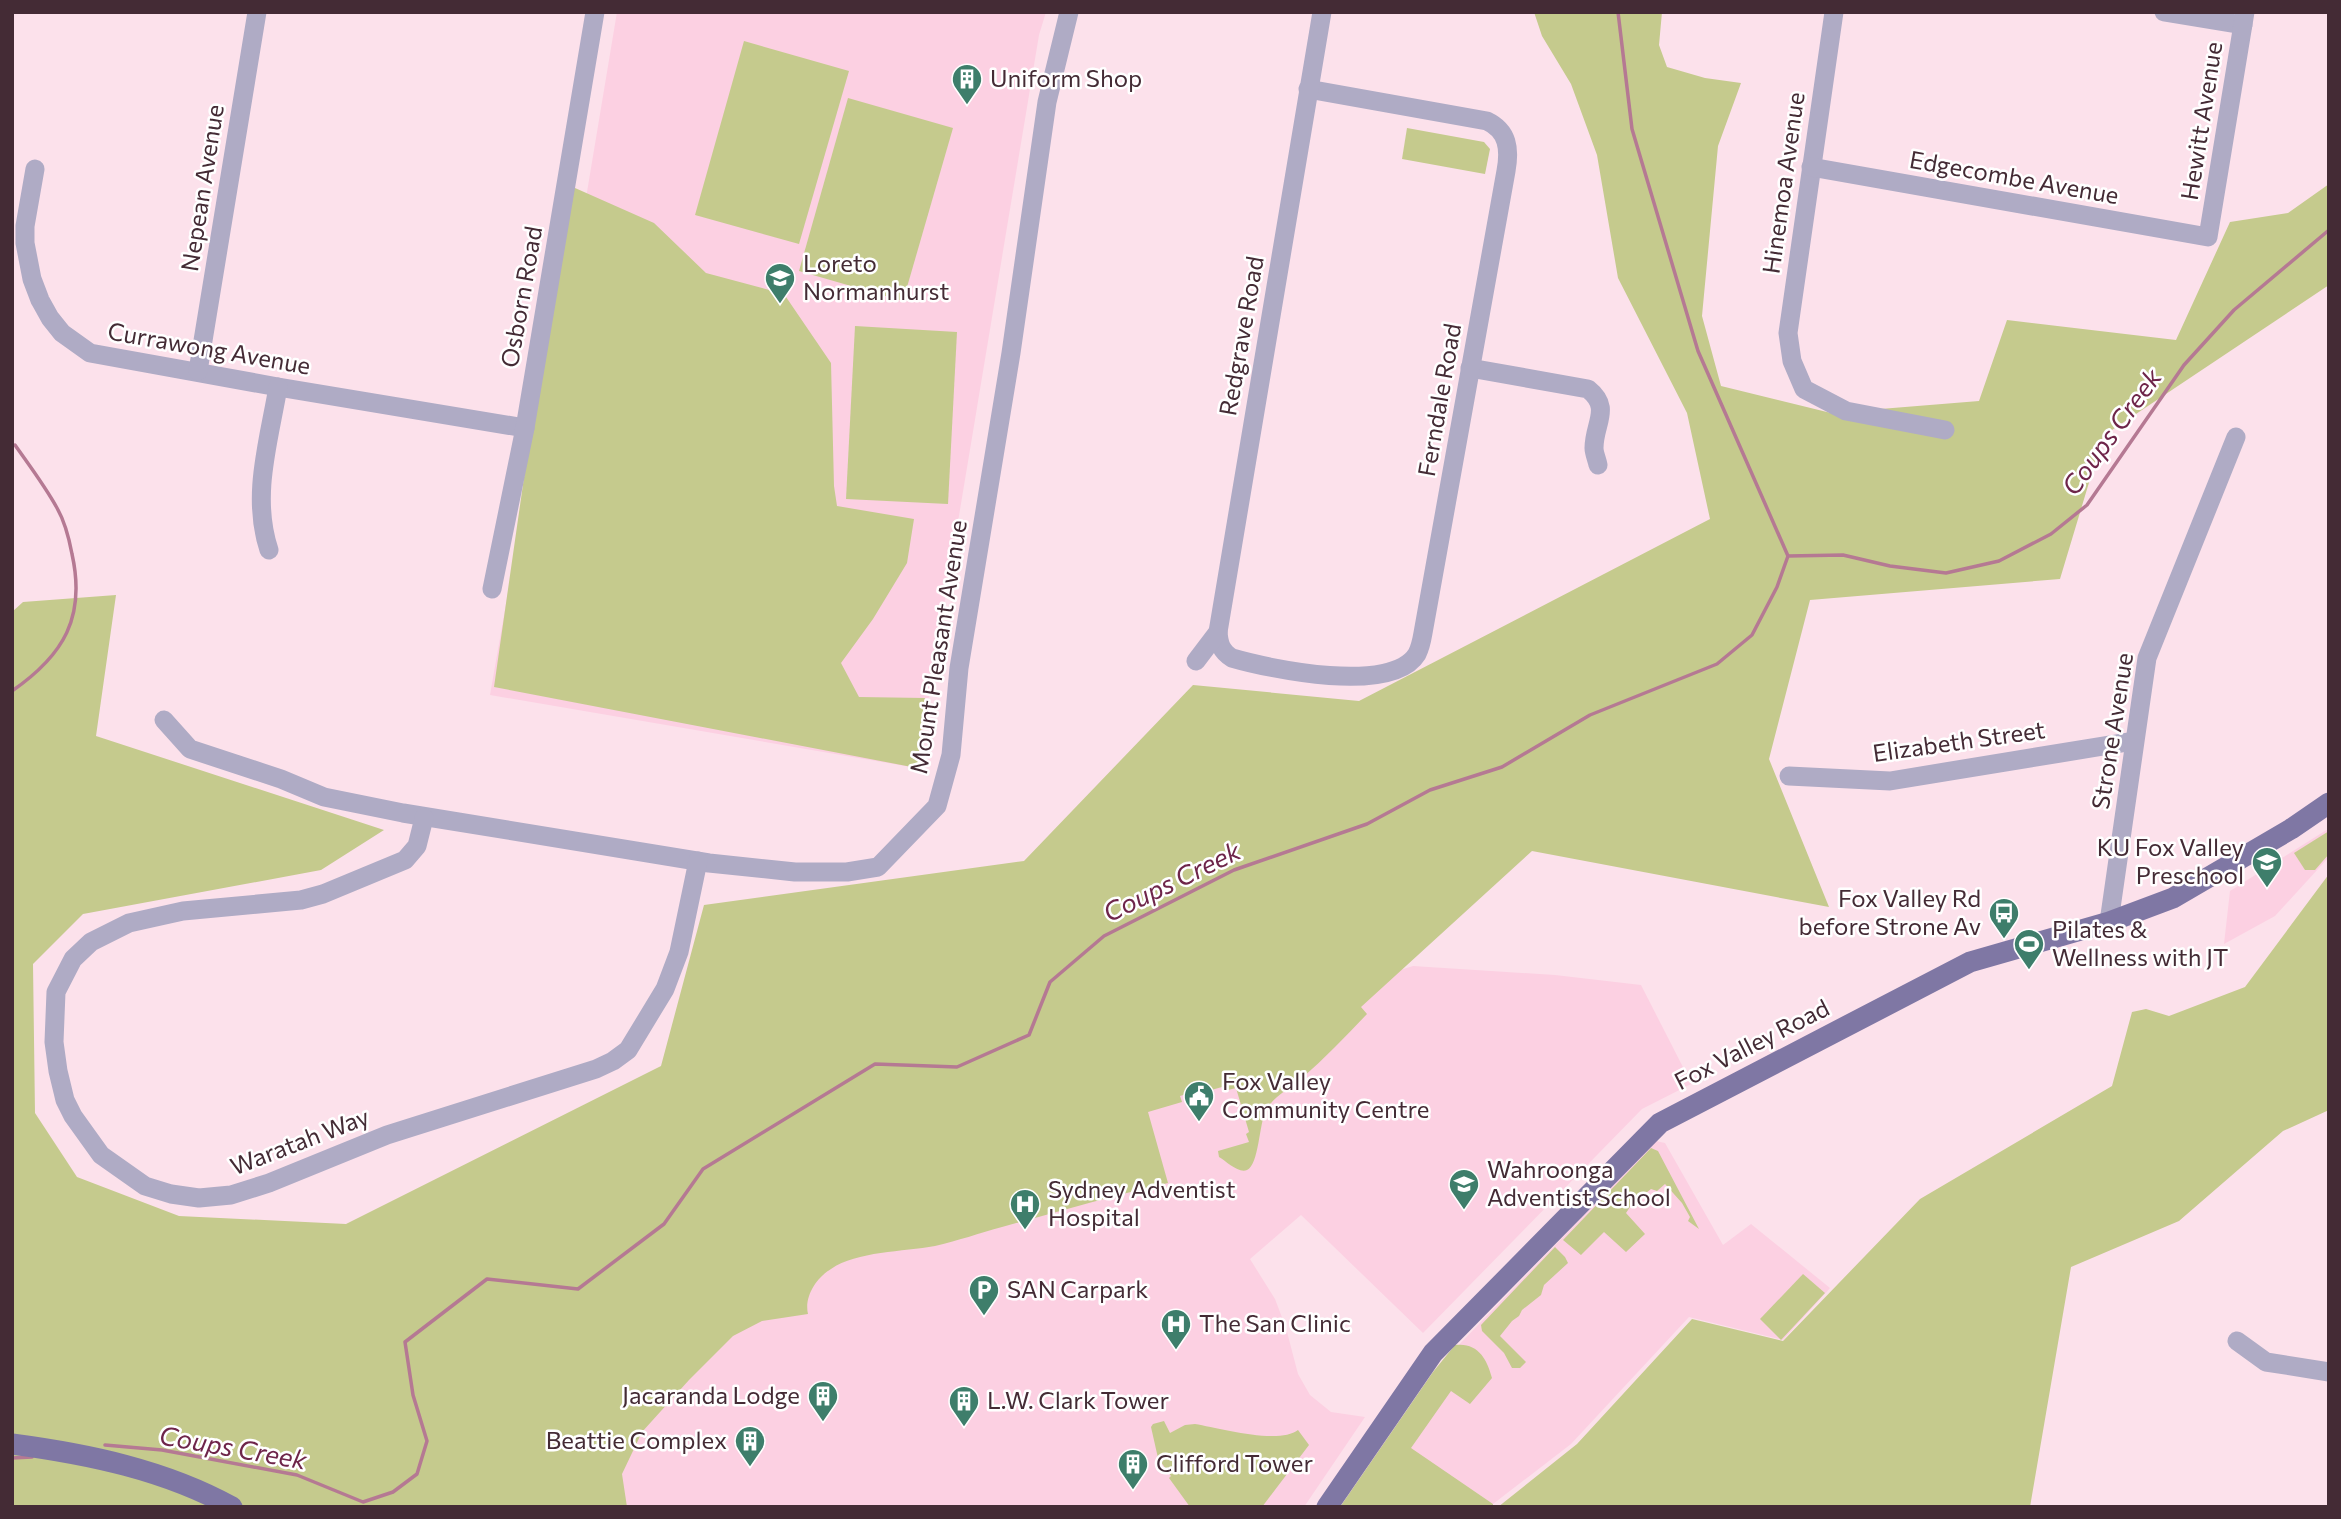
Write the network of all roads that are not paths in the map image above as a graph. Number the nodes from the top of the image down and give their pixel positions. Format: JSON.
{"nodes":[{"id":1,"x":257,"y":12,"type":"edge"},
{"id":2,"x":595,"y":12,"type":"edge"},
{"id":3,"x":1069,"y":12,"type":"edge"},
{"id":4,"x":1322,"y":12,"type":"edge"},
{"id":5,"x":1834,"y":12,"type":"edge"},
{"id":6,"x":2164,"y":12,"type":"edge"},
{"id":7,"x":2244,"y":19,"type":"edge"},
{"id":8,"x":1308,"y":89,"type":"junction"},
{"id":9,"x":1811,"y":167,"type":"junction"},
{"id":10,"x":35,"y":169,"type":"dead end"},
{"id":11,"x":2208,"y":237,"type":"joint"},
{"id":12,"x":1470,"y":368,"type":"junction"},
{"id":13,"x":198,"y":371,"type":"junction"},
{"id":14,"x":278,"y":387,"type":"junction"},
{"id":15,"x":525,"y":428,"type":"junction"},
{"id":16,"x":1945,"y":430,"type":"dead end"},
{"id":17,"x":2236,"y":437,"type":"dead end"},
{"id":18,"x":1598,"y":465,"type":"dead end"},
{"id":19,"x":270,"y":550,"type":"dead end"},
{"id":20,"x":492,"y":589,"type":"dead end"},
{"id":21,"x":1218,"y":632,"type":"junction"},
{"id":22,"x":1196,"y":661,"type":"dead end"},
{"id":23,"x":164,"y":720,"type":"dead end"},
{"id":24,"x":2134,"y":741,"type":"junction"},
{"id":25,"x":1789,"y":776,"type":"dead end"},
{"id":26,"x":2329,"y":803,"type":"edge"},
{"id":27,"x":424,"y":818,"type":"junction"},
{"id":28,"x":698,"y":862,"type":"junction"},
{"id":29,"x":2109,"y":922,"type":"junction"},
{"id":30,"x":2237,"y":1341,"type":"dead end"},
{"id":31,"x":2329,"y":1372,"type":"edge"},
{"id":32,"x":12,"y":1444,"type":"edge"},
{"id":33,"x":232,"y":1507,"type":"edge"},
{"id":34,"x":1327,"y":1507,"type":"edge"}],
"edges":[{"from":1,"to":13,"type":"street","name":"Nepean Avenue"},
{"from":2,"to":15,"type":"street","name":"Osborn Road"},
{"from":3,"to":28,"type":"street","name":"Mount Pleasant Avenue"},
{"from":4,"to":8,"type":"street","name":"Redgrave Road"},
{"from":5,"to":9,"type":"street","name":"Hinemoa Avenue"},
{"from":6,"to":7,"type":"street"},
{"from":7,"to":11,"type":"street","name":"Hewitt Avenue"},
{"from":8,"to":12,"type":"street","name":"Ferndale Road"},
{"from":8,"to":21,"type":"street","name":"Redgrave Road"},
{"from":9,"to":11,"type":"street","name":"Edgecombe Avenue"},
{"from":9,"to":16,"type":"street","name":"Hinemoa Avenue"},
{"from":10,"to":13,"type":"street","name":"Currawong Avenue"},
{"from":12,"to":18,"type":"street"},
{"from":12,"to":21,"type":"street","name":"Ferndale Road"},
{"from":13,"to":14,"type":"street","name":"Currawong Avenue"},
{"from":14,"to":15,"type":"street","name":"Currawong Avenue"},
{"from":14,"to":19,"type":"street"},
{"from":15,"to":20,"type":"street","name":"Osborn Road"},
{"from":17,"to":24,"type":"street","name":"Strone Avenue"},
{"from":21,"to":22,"type":"street","name":"Redgrave Road"},
{"from":23,"to":27,"type":"street","name":"Mount Pleasant Avenue"},
{"from":24,"to":25,"type":"street","name":"Elizabeth Street"},
{"from":24,"to":29,"type":"street","name":"Strone Avenue"},
{"from":26,"to":29,"type":"main road","name":"Fox Valley Road"},
{"from":27,"to":28,"type":"street","name":"Mount Pleasant Avenue"},
{"from":27,"to":28,"type":"street","name":"Waratah Way"},
{"from":29,"to":34,"type":"main road","name":"Fox Valley Road"},
{"from":30,"to":31,"type":"street"},
{"from":32,"to":33,"type":"main road"}]}
